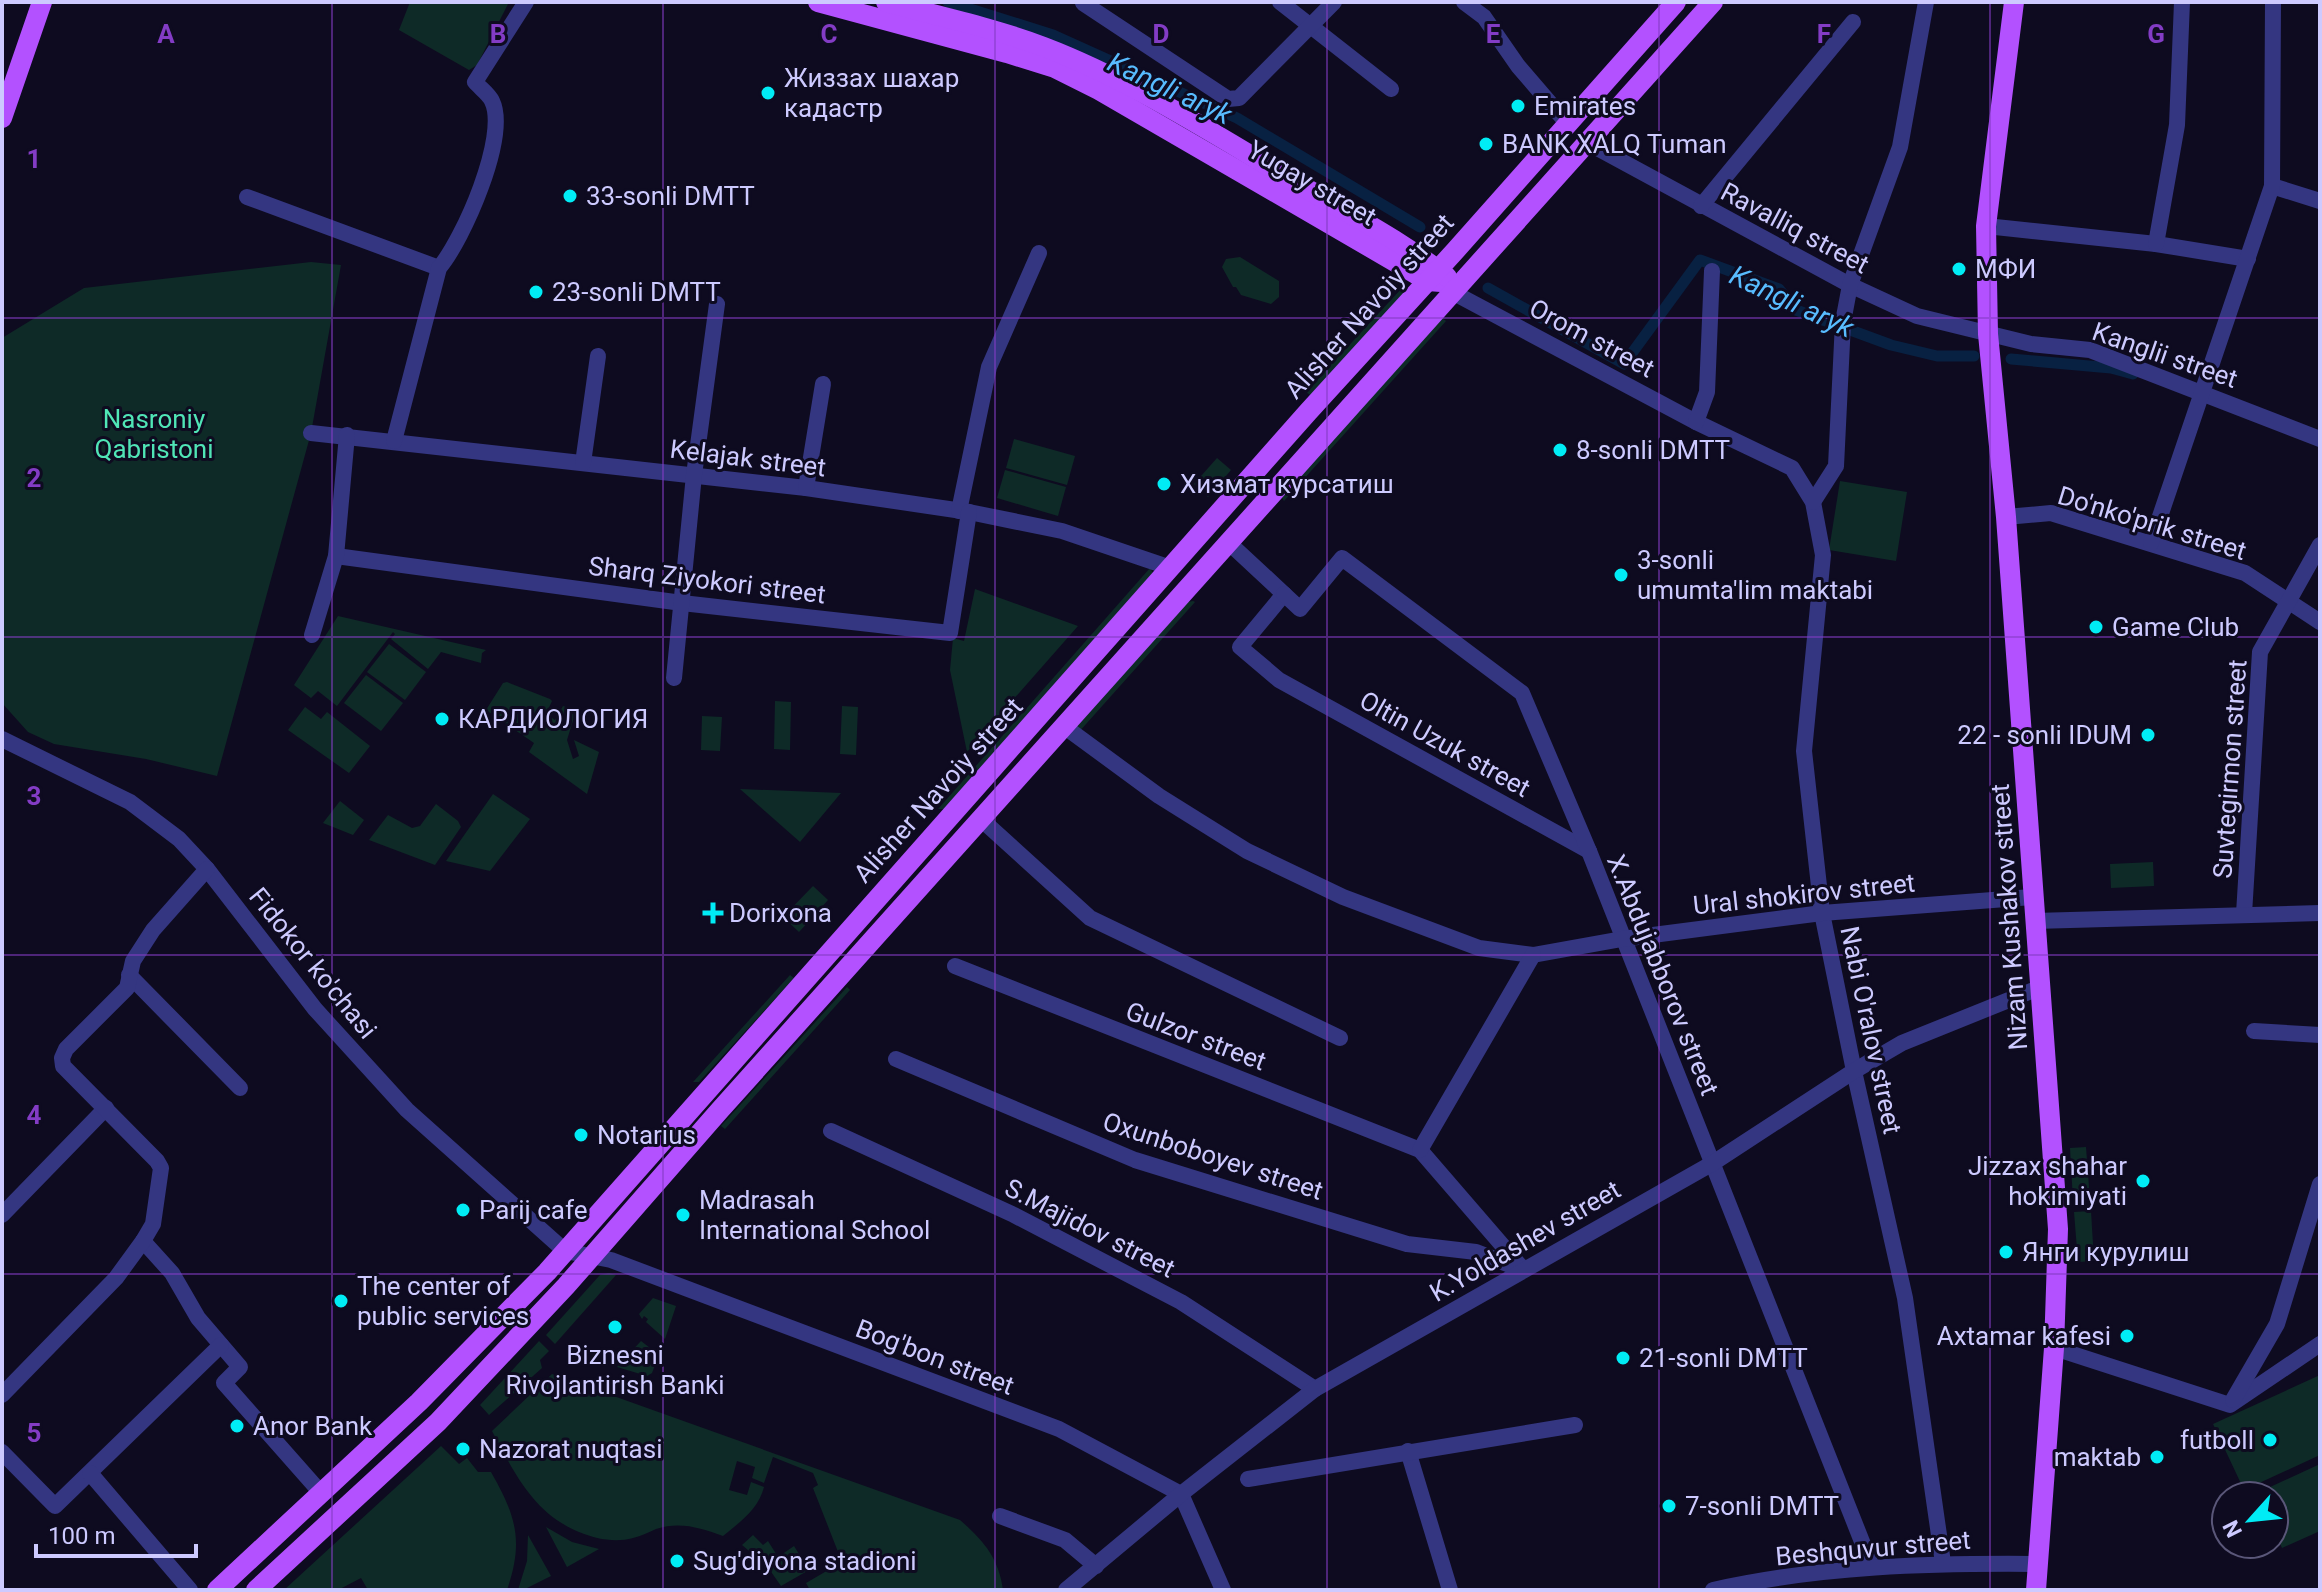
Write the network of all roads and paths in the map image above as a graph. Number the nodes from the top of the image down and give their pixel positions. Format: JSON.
{"nodes":[{"id":1,"x":31,"y":2,"type":"edge"},
{"id":2,"x":42,"y":2,"type":"edge"},
{"id":3,"x":526,"y":2,"type":"edge"},
{"id":4,"x":818,"y":2,"type":"edge"},
{"id":5,"x":886,"y":2,"type":"edge"},
{"id":6,"x":1280,"y":2,"type":"edge"},
{"id":7,"x":1334,"y":2,"type":"edge"},
{"id":8,"x":1464,"y":2,"type":"edge"},
{"id":9,"x":1713,"y":2,"type":"edge"},
{"id":10,"x":1926,"y":2,"type":"edge"},
{"id":11,"x":2014,"y":2,"type":"edge"},
{"id":12,"x":2182,"y":2,"type":"edge"},
{"id":13,"x":2273,"y":2,"type":"edge"},
{"id":14,"x":1083,"y":3,"type":"edge"},
{"id":15,"x":1670,"y":8,"type":"edge"},
{"id":16,"x":1853,"y":22,"type":"dead end"},
{"id":17,"x":1312,"y":27,"type":"junction"},
{"id":18,"x":1687,"y":32,"type":"junction"},
{"id":19,"x":2,"y":86,"type":"edge"},
{"id":20,"x":1391,"y":89,"type":"dead end"},
{"id":21,"x":2,"y":118,"type":"edge"},
{"id":22,"x":1567,"y":123,"type":"junction"},
{"id":23,"x":1588,"y":143,"type":"junction"},
{"id":24,"x":2272,"y":186,"type":"junction"},
{"id":25,"x":247,"y":197,"type":"dead end"},
{"id":26,"x":2320,"y":201,"type":"edge"},
{"id":27,"x":1701,"y":206,"type":"junction"},
{"id":28,"x":1986,"y":226,"type":"junction"},
{"id":29,"x":2156,"y":244,"type":"junction"},
{"id":30,"x":1039,"y":253,"type":"dead end"},
{"id":31,"x":2248,"y":259,"type":"junction"},
{"id":32,"x":439,"y":268,"type":"junction"},
{"id":33,"x":1712,"y":271,"type":"dead end"},
{"id":34,"x":1441,"y":283,"type":"junction"},
{"id":35,"x":1850,"y":285,"type":"junction"},
{"id":36,"x":717,"y":304,"type":"dead end"},
{"id":37,"x":1988,"y":334,"type":"junction"},
{"id":38,"x":598,"y":356,"type":"dead end"},
{"id":39,"x":823,"y":384,"type":"dead end"},
{"id":40,"x":2201,"y":397,"type":"junction"},
{"id":41,"x":1696,"y":422,"type":"junction"},
{"id":42,"x":311,"y":433,"type":"dead end"},
{"id":43,"x":347,"y":435,"type":"junction"},
{"id":44,"x":2320,"y":439,"type":"edge"},
{"id":45,"x":394,"y":441,"type":"junction"},
{"id":46,"x":583,"y":463,"type":"junction"},
{"id":47,"x":694,"y":475,"type":"junction"},
{"id":48,"x":806,"y":488,"type":"junction"},
{"id":49,"x":1813,"y":502,"type":"junction"},
{"id":50,"x":964,"y":511,"type":"junction"},
{"id":51,"x":2006,"y":517,"type":"junction"},
{"id":52,"x":1228,"y":542,"type":"junction"},
{"id":53,"x":2151,"y":543,"type":"junction"},
{"id":54,"x":2320,"y":545,"type":"edge"},
{"id":55,"x":336,"y":556,"type":"junction"},
{"id":56,"x":1171,"y":568,"type":"junction"},
{"id":57,"x":1284,"y":594,"type":"junction"},
{"id":58,"x":2288,"y":602,"type":"junction"},
{"id":59,"x":682,"y":603,"type":"junction"},
{"id":60,"x":2320,"y":622,"type":"edge"},
{"id":61,"x":312,"y":635,"type":"dead end"},
{"id":62,"x":674,"y":678,"type":"dead end"},
{"id":63,"x":1065,"y":727,"type":"junction"},
{"id":64,"x":2,"y":739,"type":"edge"},
{"id":65,"x":982,"y":820,"type":"junction"},
{"id":66,"x":1589,"y":851,"type":"junction"},
{"id":67,"x":913,"y":858,"type":"junction"},
{"id":68,"x":207,"y":869,"type":"junction"},
{"id":69,"x":932,"y":875,"type":"junction"},
{"id":70,"x":2032,"y":897,"type":"junction"},
{"id":71,"x":1822,"y":913,"type":"junction"},
{"id":72,"x":2320,"y":913,"type":"edge"},
{"id":73,"x":2244,"y":914,"type":"junction"},
{"id":74,"x":2034,"y":921,"type":"junction"},
{"id":75,"x":1622,"y":939,"type":"junction"},
{"id":76,"x":1533,"y":955,"type":"junction"},
{"id":77,"x":955,"y":966,"type":"dead end"},
{"id":78,"x":129,"y":975,"type":"junction"},
{"id":79,"x":2041,"y":987,"type":"junction"},
{"id":80,"x":2254,"y":1031,"type":"dead end"},
{"id":81,"x":2320,"y":1035,"type":"edge"},
{"id":82,"x":1340,"y":1038,"type":"dead end"},
{"id":83,"x":896,"y":1059,"type":"dead end"},
{"id":84,"x":1854,"y":1071,"type":"junction"},
{"id":85,"x":240,"y":1088,"type":"dead end"},
{"id":86,"x":106,"y":1108,"type":"junction"},
{"id":87,"x":831,"y":1131,"type":"dead end"},
{"id":88,"x":1420,"y":1150,"type":"junction"},
{"id":89,"x":1713,"y":1163,"type":"junction"},
{"id":90,"x":2320,"y":1184,"type":"edge"},
{"id":91,"x":2,"y":1215,"type":"edge"},
{"id":92,"x":143,"y":1241,"type":"junction"},
{"id":93,"x":565,"y":1251,"type":"junction"},
{"id":94,"x":591,"y":1257,"type":"junction"},
{"id":95,"x":1523,"y":1270,"type":"junction"},
{"id":96,"x":2320,"y":1344,"type":"edge"},
{"id":97,"x":221,"y":1345,"type":"junction"},
{"id":98,"x":2054,"y":1348,"type":"junction"},
{"id":99,"x":1315,"y":1389,"type":"junction"},
{"id":100,"x":2,"y":1395,"type":"edge"},
{"id":101,"x":2230,"y":1405,"type":"junction"},
{"id":102,"x":1575,"y":1425,"type":"dead end"},
{"id":103,"x":1408,"y":1451,"type":"junction"},
{"id":104,"x":2,"y":1452,"type":"edge"},
{"id":105,"x":90,"y":1473,"type":"junction"},
{"id":106,"x":1248,"y":1479,"type":"dead end"},
{"id":107,"x":322,"y":1494,"type":"junction"},
{"id":108,"x":1181,"y":1494,"type":"junction"},
{"id":109,"x":1000,"y":1516,"type":"dead end"},
{"id":110,"x":1943,"y":1563,"type":"junction"},
{"id":111,"x":2039,"y":1564,"type":"junction"},
{"id":112,"x":1096,"y":1566,"type":"junction"},
{"id":113,"x":1872,"y":1567,"type":"junction"},
{"id":114,"x":190,"y":1590,"type":"edge"},
{"id":115,"x":217,"y":1590,"type":"edge"},
{"id":116,"x":256,"y":1590,"type":"edge"},
{"id":117,"x":1066,"y":1590,"type":"edge"},
{"id":118,"x":1223,"y":1590,"type":"edge"},
{"id":119,"x":1450,"y":1590,"type":"edge"},
{"id":120,"x":1713,"y":1590,"type":"edge"},
{"id":121,"x":2036,"y":1590,"type":"edge"}],
"edges":[{"from":1,"to":19,"type":"main road"},
{"from":2,"to":21,"type":"main road"},
{"from":3,"to":32,"type":"street"},
{"from":4,"to":34,"type":"main road","name":"Yugay street"},
{"from":5,"to":34,"type":"main road","name":"Yugay street"},
{"from":6,"to":17,"type":"street"},
{"from":7,"to":17,"type":"street"},
{"from":8,"to":22,"type":"street"},
{"from":9,"to":18,"type":"main road","name":"Alisher Navoiy street"},
{"from":10,"to":35,"type":"street"},
{"from":11,"to":28,"type":"main road","name":"Nizam Kushakov street"},
{"from":12,"to":29,"type":"street"},
{"from":13,"to":24,"type":"street"},
{"from":14,"to":17,"type":"street"},
{"from":15,"to":18,"type":"main road"},
{"from":15,"to":22,"type":"main road","name":"Alisher Navoiy street"},
{"from":16,"to":27,"type":"street"},
{"from":17,"to":20,"type":"street"},
{"from":18,"to":23,"type":"main road","name":"Alisher Navoiy street"},
{"from":22,"to":34,"type":"main road","name":"Alisher Navoiy street"},
{"from":23,"to":27,"type":"street","name":"Ravalliq street"},
{"from":23,"to":34,"type":"main road","name":"Alisher Navoiy street"},
{"from":24,"to":26,"type":"street"},
{"from":24,"to":31,"type":"street"},
{"from":25,"to":32,"type":"street"},
{"from":27,"to":35,"type":"street","name":"Ravalliq street"},
{"from":28,"to":29,"type":"street"},
{"from":28,"to":37,"type":"main road","name":"Nizam Kushakov street"},
{"from":29,"to":31,"type":"street"},
{"from":30,"to":50,"type":"street"},
{"from":31,"to":40,"type":"street"},
{"from":32,"to":45,"type":"street"},
{"from":33,"to":41,"type":"street"},
{"from":34,"to":41,"type":"street","name":"Orom street"},
{"from":34,"to":52,"type":"main road","name":"Alisher Navoiy street"},
{"from":34,"to":56,"type":"main road","name":"Alisher Navoiy street"},
{"from":35,"to":37,"type":"street","name":"Ravalliq street"},
{"from":35,"to":49,"type":"street"},
{"from":36,"to":47,"type":"street"},
{"from":37,"to":40,"type":"street","name":"Kanglii street"},
{"from":37,"to":51,"type":"main road","name":"Nizam Kushakov street"},
{"from":38,"to":46,"type":"street"},
{"from":39,"to":48,"type":"street"},
{"from":40,"to":44,"type":"street","name":"Kanglii street"},
{"from":40,"to":53,"type":"street"},
{"from":41,"to":49,"type":"street","name":"Orom street"},
{"from":42,"to":43,"type":"street","name":"Kelajak street"},
{"from":43,"to":45,"type":"street","name":"Kelajak street"},
{"from":43,"to":55,"type":"street"},
{"from":45,"to":46,"type":"street","name":"Kelajak street"},
{"from":46,"to":47,"type":"street","name":"Kelajak street"},
{"from":47,"to":48,"type":"street","name":"Kelajak street"},
{"from":47,"to":59,"type":"street"},
{"from":48,"to":50,"type":"street","name":"Kelajak street"},
{"from":49,"to":71,"type":"street","name":"Nabi O'ralov street"},
{"from":50,"to":56,"type":"street","name":"Kelajak street"},
{"from":50,"to":59,"type":"street","name":"Sharq Ziyokori street"},
{"from":51,"to":53,"type":"street","name":"Do'nko'prik street"},
{"from":51,"to":70,"type":"main road","name":"Nizam Kushakov street"},
{"from":52,"to":57,"type":"street"},
{"from":52,"to":63,"type":"main road","name":"Alisher Navoiy street"},
{"from":53,"to":58,"type":"street","name":"Do'nko'prik street"},
{"from":54,"to":58,"type":"street","name":"Suvtegirmon street"},
{"from":55,"to":59,"type":"street","name":"Sharq Ziyokori street"},
{"from":55,"to":61,"type":"street"},
{"from":56,"to":67,"type":"main road","name":"Alisher Navoiy street"},
{"from":57,"to":66,"type":"street","name":"Oltin Uzuk street"},
{"from":57,"to":66,"type":"street","name":"X.Abdujabborov street"},
{"from":58,"to":60,"type":"street","name":"Do'nko'prik street"},
{"from":58,"to":73,"type":"street","name":"Suvtegirmon street"},
{"from":59,"to":62,"type":"street"},
{"from":63,"to":65,"type":"main road","name":"Alisher Navoiy street"},
{"from":63,"to":76,"type":"street","name":"Ural shokirov street"},
{"from":64,"to":68,"type":"street","name":"Fidokor ko'chasi"},
{"from":65,"to":69,"type":"main road","name":"Alisher Navoiy street"},
{"from":65,"to":82,"type":"street"},
{"from":66,"to":75,"type":"street","name":"X.Abdujabborov street"},
{"from":67,"to":69,"type":"main road"},
{"from":67,"to":93,"type":"main road","name":"Alisher Navoiy street"},
{"from":68,"to":78,"type":"street"},
{"from":68,"to":93,"type":"street","name":"Fidokor ko'chasi"},
{"from":69,"to":94,"type":"main road","name":"Alisher Navoiy street"},
{"from":70,"to":71,"type":"street","name":"Ural shokirov street"},
{"from":70,"to":74,"type":"main road","name":"Nizam Kushakov street"},
{"from":71,"to":75,"type":"street","name":"Ural shokirov street"},
{"from":71,"to":84,"type":"street","name":"Nabi O'ralov street"},
{"from":72,"to":73,"type":"street"},
{"from":73,"to":74,"type":"street"},
{"from":74,"to":79,"type":"main road","name":"Nizam Kushakov street"},
{"from":75,"to":76,"type":"street","name":"Ural shokirov street"},
{"from":75,"to":89,"type":"street","name":"X.Abdujabborov street"},
{"from":76,"to":88,"type":"street"},
{"from":77,"to":88,"type":"street","name":"Gulzor street"},
{"from":78,"to":85,"type":"street"},
{"from":78,"to":86,"type":"street"},
{"from":79,"to":84,"type":"street","name":"K.Yoldashev street"},
{"from":79,"to":98,"type":"main road","name":"Nizam Kushakov street"},
{"from":80,"to":81,"type":"street"},
{"from":83,"to":95,"type":"street","name":"Oxunboboyev street"},
{"from":84,"to":89,"type":"street","name":"K.Yoldashev street"},
{"from":84,"to":110,"type":"street","name":"Nabi O'ralov street"},
{"from":86,"to":91,"type":"street"},
{"from":86,"to":92,"type":"street"},
{"from":87,"to":99,"type":"street","name":"S.Majidov street"},
{"from":88,"to":95,"type":"street","name":"Gulzor street"},
{"from":89,"to":95,"type":"street","name":"K.Yoldashev street"},
{"from":89,"to":113,"type":"street","name":"X.Abdujabborov street"},
{"from":90,"to":101,"type":"street"},
{"from":92,"to":97,"type":"street"},
{"from":92,"to":100,"type":"street"},
{"from":93,"to":94,"type":"street","name":"Bog'bon street"},
{"from":93,"to":107,"type":"main road","name":"Alisher Navoiy street"},
{"from":94,"to":108,"type":"street","name":"Bog'bon street"},
{"from":94,"to":116,"type":"main road","name":"Alisher Navoiy street"},
{"from":95,"to":99,"type":"street","name":"K.Yoldashev street"},
{"from":96,"to":101,"type":"street"},
{"from":97,"to":105,"type":"street"},
{"from":97,"to":107,"type":"street"},
{"from":98,"to":101,"type":"street"},
{"from":98,"to":111,"type":"main road","name":"Nizam Kushakov street"},
{"from":99,"to":108,"type":"street","name":"K.Yoldashev street"},
{"from":102,"to":103,"type":"street"},
{"from":103,"to":106,"type":"street"},
{"from":103,"to":119,"type":"street"},
{"from":104,"to":105,"type":"street"},
{"from":105,"to":114,"type":"street"},
{"from":107,"to":115,"type":"main road","name":"Alisher Navoiy street"},
{"from":108,"to":112,"type":"street","name":"K.Yoldashev street"},
{"from":108,"to":118,"type":"street"},
{"from":109,"to":112,"type":"street"},
{"from":110,"to":111,"type":"street","name":"Beshquvur street"},
{"from":110,"to":113,"type":"street","name":"Beshquvur street"},
{"from":111,"to":121,"type":"main road","name":"Nizam Kushakov street"},
{"from":112,"to":117,"type":"street","name":"K.Yoldashev street"},
{"from":113,"to":120,"type":"street","name":"Beshquvur street"}]}
